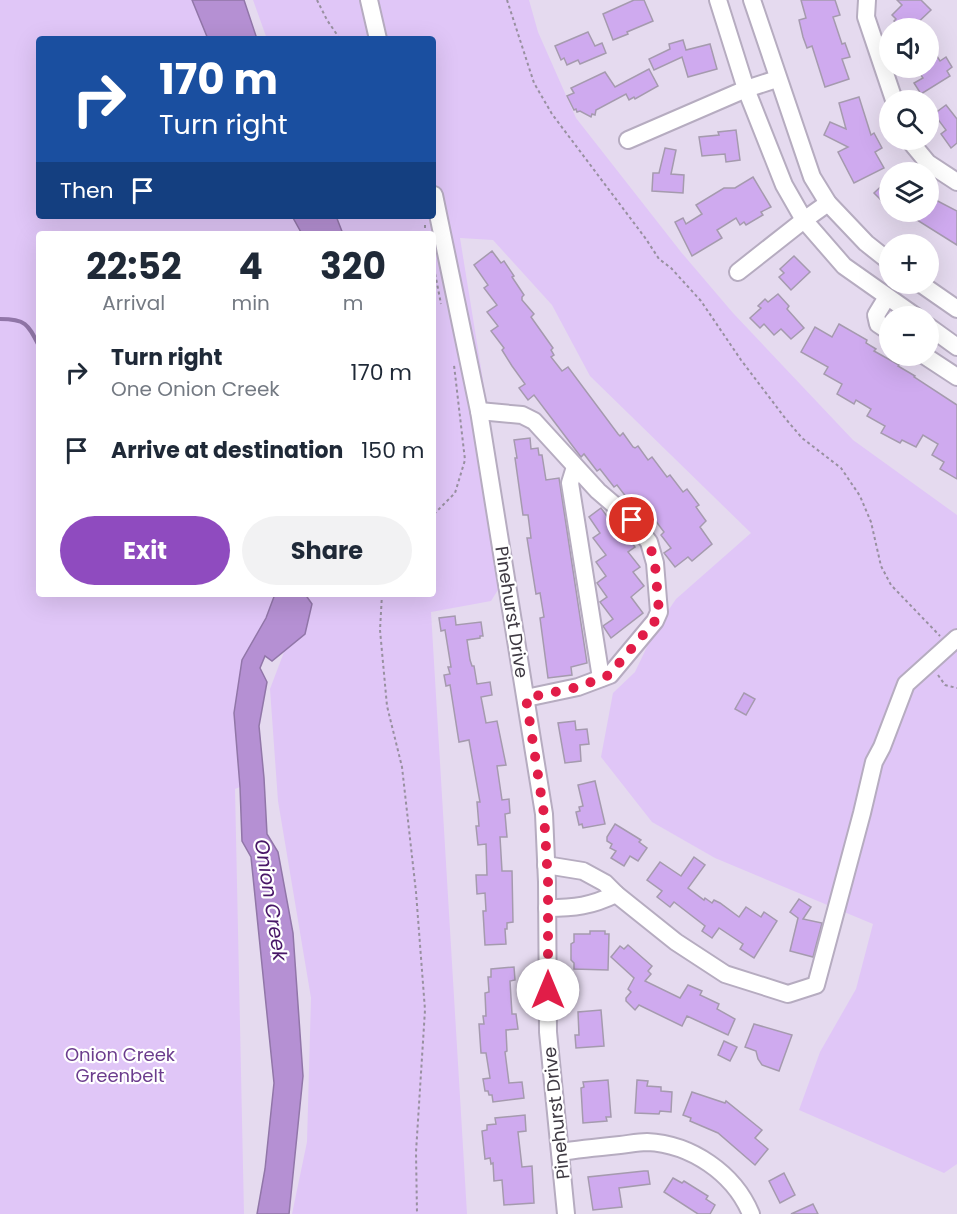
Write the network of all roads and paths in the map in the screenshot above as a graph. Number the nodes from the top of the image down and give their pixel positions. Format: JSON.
{"nodes":[{"id":1,"x":317,"y":0,"type":"edge"},
{"id":2,"x":369,"y":0,"type":"edge"},
{"id":3,"x":507,"y":0,"type":"edge"},
{"id":4,"x":718,"y":0,"type":"edge"},
{"id":5,"x":752,"y":0,"type":"edge"},
{"id":6,"x":867,"y":0,"type":"edge"},
{"id":7,"x":338,"y":36,"type":"edge"},
{"id":8,"x":377,"y":36,"type":"edge"},
{"id":9,"x":777,"y":79,"type":"junction"},
{"id":10,"x":746,"y":88,"type":"junction"},
{"id":11,"x":891,"y":90,"type":"edge"},
{"id":12,"x":628,"y":140,"type":"dead end"},
{"id":13,"x":917,"y":150,"type":"edge"},
{"id":14,"x":957,"y":182,"type":"edge"},
{"id":15,"x":828,"y":203,"type":"junction"},
{"id":16,"x":436,"y":205,"type":"edge"},
{"id":17,"x":804,"y":220,"type":"junction"},
{"id":18,"x":879,"y":253,"type":"edge"},
{"id":19,"x":738,"y":273,"type":"dead end"},
{"id":20,"x":436,"y":277,"type":"edge"},
{"id":21,"x":935,"y":294,"type":"edge"},
{"id":22,"x":887,"y":297,"type":"junction"},
{"id":23,"x":442,"y":305,"type":"dead end"},
{"id":24,"x":882,"y":306,"type":"edge"},
{"id":25,"x":900,"y":306,"type":"edge"},
{"id":26,"x":957,"y":309,"type":"edge"},
{"id":27,"x":879,"y":310,"type":"edge"},
{"id":28,"x":879,"y":325,"type":"edge"},
{"id":29,"x":939,"y":334,"type":"edge"},
{"id":30,"x":957,"y":347,"type":"edge"},
{"id":31,"x":453,"y":358,"type":"dead end"},
{"id":32,"x":939,"y":365,"type":"edge"},
{"id":33,"x":957,"y":377,"type":"edge"},
{"id":34,"x":479,"y":411,"type":"junction"},
{"id":35,"x":575,"y":467,"type":"junction"},
{"id":36,"x":436,"y":512,"type":"edge"},
{"id":37,"x":382,"y":597,"type":"edge"},
{"id":38,"x":954,"y":641,"type":"edge"},
{"id":39,"x":930,"y":662,"type":"junction"},
{"id":40,"x":601,"y":678,"type":"junction"},
{"id":41,"x":957,"y":688,"type":"edge"},
{"id":42,"x":526,"y":698,"type":"junction"},
{"id":43,"x":546,"y":865,"type":"junction"},
{"id":44,"x":616,"y":894,"type":"junction"},
{"id":45,"x":548,"y":908,"type":"junction"},
{"id":46,"x":560,"y":1152,"type":"junction"},
{"id":47,"x":417,"y":1214,"type":"edge"},
{"id":48,"x":566,"y":1214,"type":"edge"},
{"id":49,"x":751,"y":1214,"type":"edge"}],
"edges":[{"from":1,"to":7,"type":"path"},
{"from":2,"to":8,"type":"street"},
{"from":3,"to":38,"type":"path"},
{"from":4,"to":10,"type":"street"},
{"from":5,"to":9,"type":"street"},
{"from":6,"to":11,"type":"street"},
{"from":9,"to":10,"type":"street"},
{"from":9,"to":15,"type":"street"},
{"from":10,"to":12,"type":"street"},
{"from":10,"to":17,"type":"street"},
{"from":13,"to":14,"type":"street"},
{"from":15,"to":17,"type":"street"},
{"from":15,"to":18,"type":"street"},
{"from":16,"to":34,"type":"street","name":"Pinehurst Drive"},
{"from":17,"to":19,"type":"street"},
{"from":17,"to":22,"type":"street"},
{"from":20,"to":23,"type":"path"},
{"from":21,"to":26,"type":"street"},
{"from":22,"to":24,"type":"street"},
{"from":22,"to":25,"type":"street"},
{"from":27,"to":28,"type":"street"},
{"from":29,"to":30,"type":"street"},
{"from":31,"to":36,"type":"path"},
{"from":32,"to":33,"type":"street"},
{"from":34,"to":35,"type":"street"},
{"from":34,"to":42,"type":"street","name":"Pinehurst Drive"},
{"from":35,"to":40,"type":"street"},
{"from":35,"to":40,"type":"street"},
{"from":37,"to":47,"type":"path"},
{"from":38,"to":39,"type":"street"},
{"from":39,"to":41,"type":"path"},
{"from":39,"to":44,"type":"street"},
{"from":40,"to":42,"type":"street"},
{"from":42,"to":43,"type":"street","name":"Pinehurst Drive"},
{"from":43,"to":44,"type":"street"},
{"from":43,"to":45,"type":"street","name":"Pinehurst Drive"},
{"from":44,"to":45,"type":"street"},
{"from":45,"to":46,"type":"street","name":"Pinehurst Drive"},
{"from":46,"to":48,"type":"street","name":"Pinehurst Drive"},
{"from":46,"to":49,"type":"street"}]}
